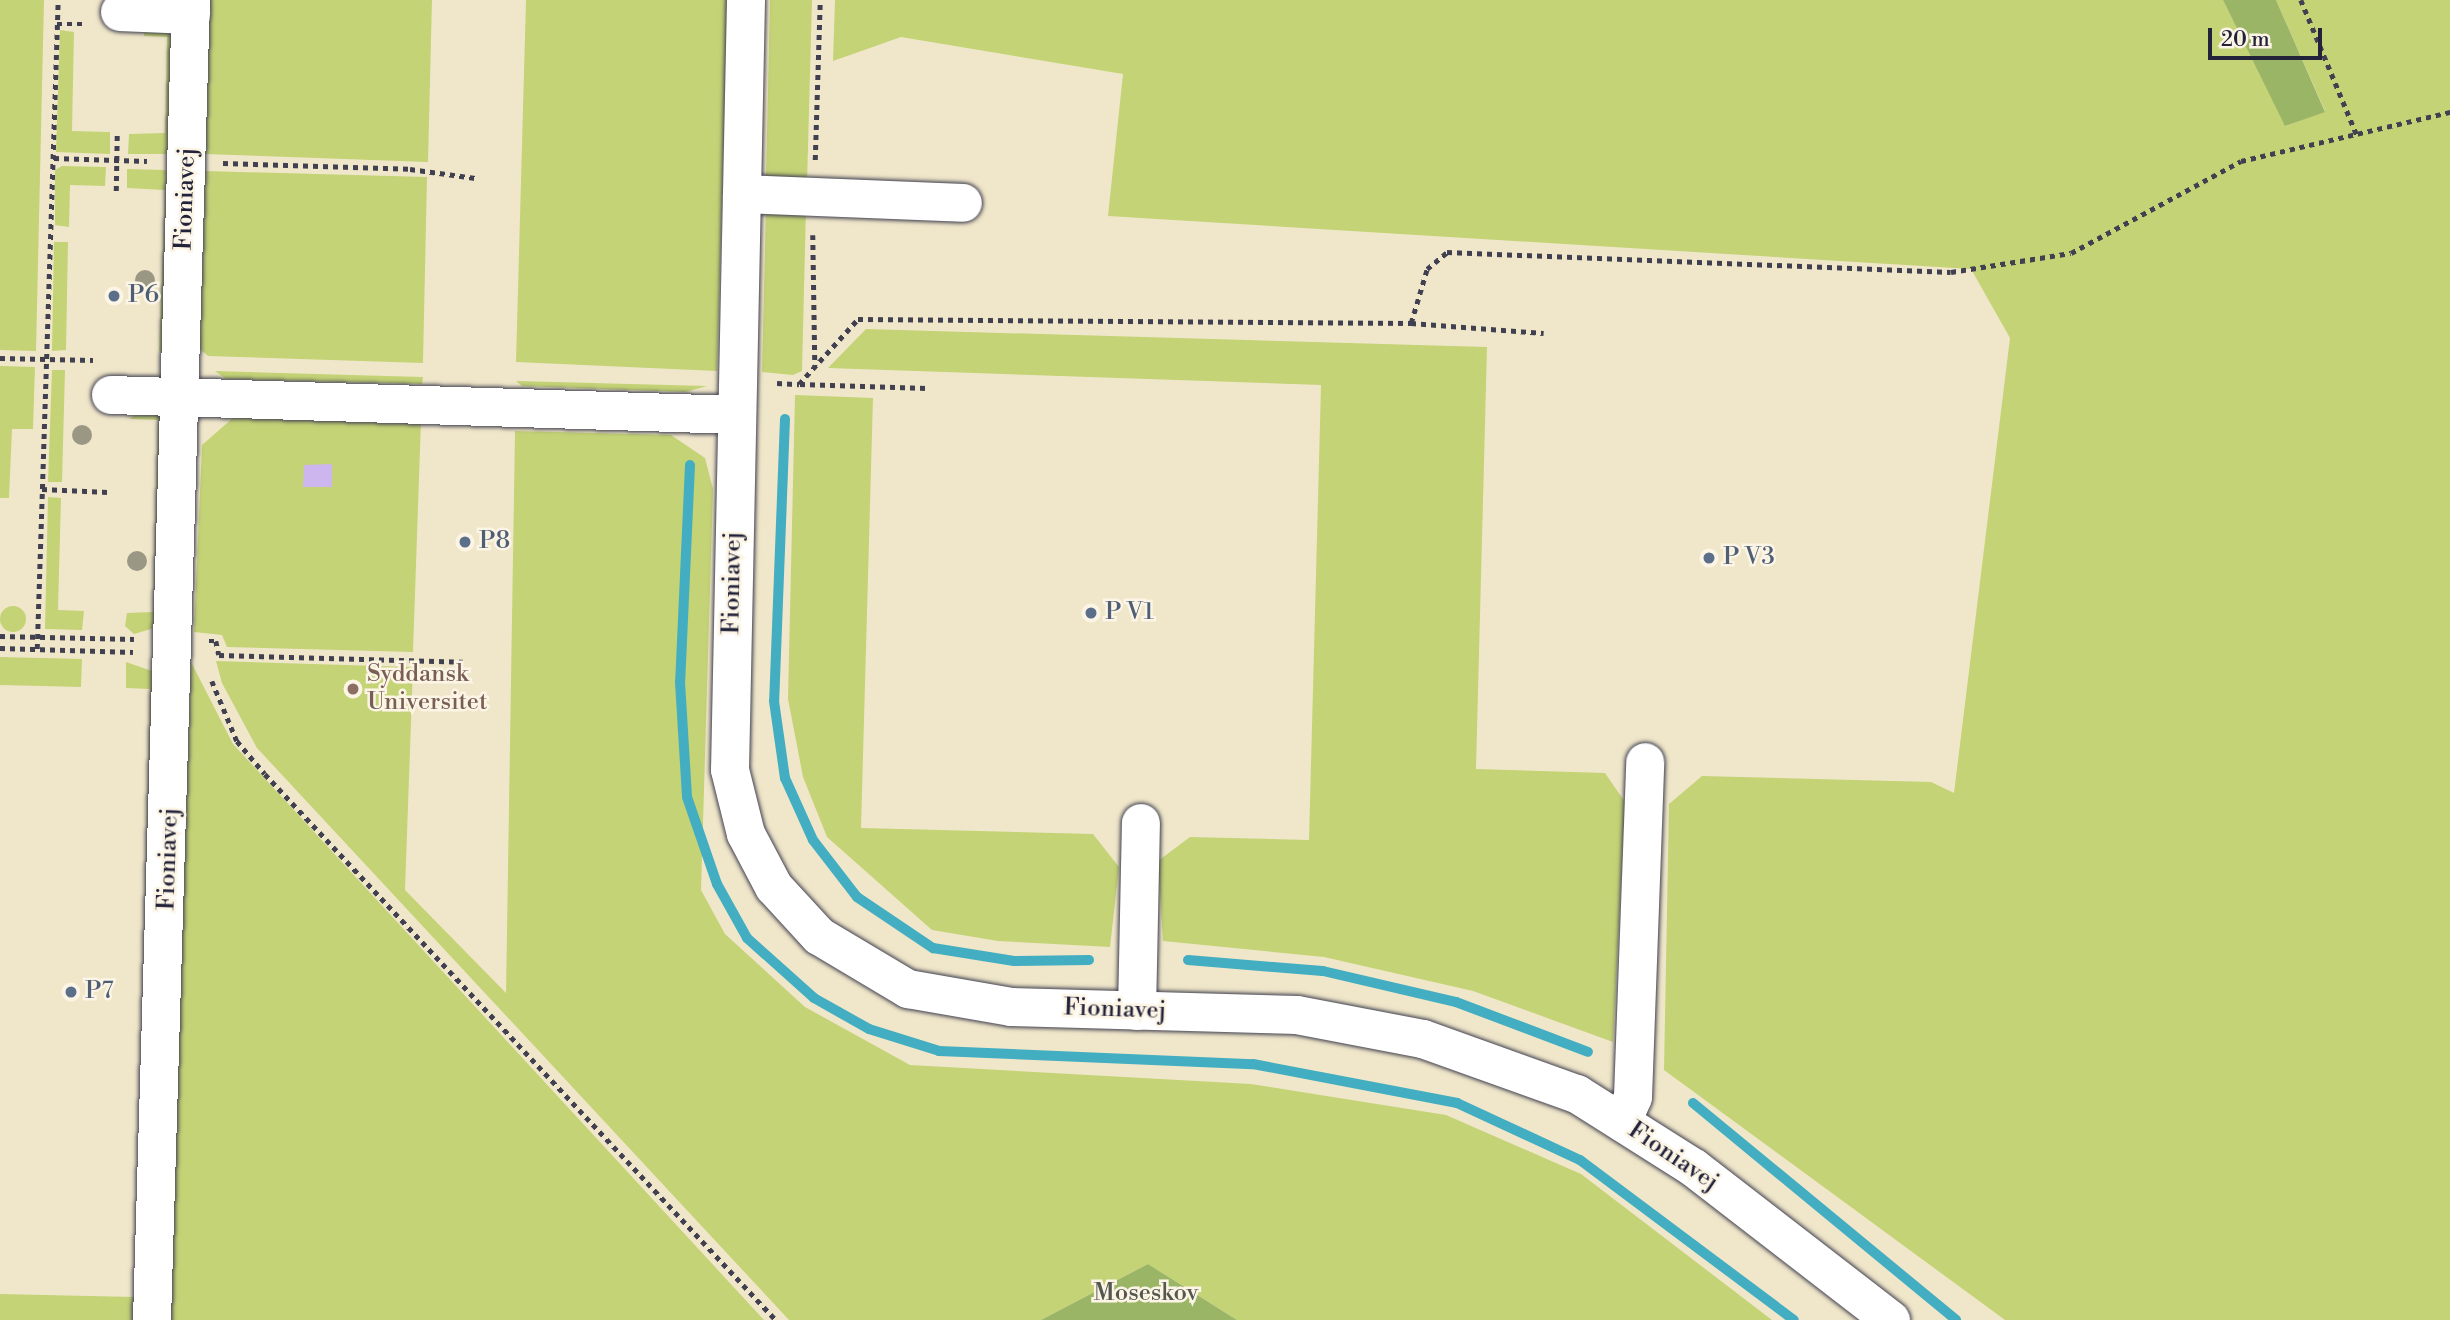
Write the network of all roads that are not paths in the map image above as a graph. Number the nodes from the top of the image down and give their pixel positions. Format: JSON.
{"nodes":[{"id":1,"x":746,"y":0,"type":"edge"},
{"id":2,"x":191,"y":8,"type":"edge"},
{"id":3,"x":120,"y":12,"type":"dead end"},
{"id":4,"x":742,"y":194,"type":"junction"},
{"id":5,"x":963,"y":203,"type":"dead end"},
{"id":6,"x":105,"y":378,"type":"road end"},
{"id":7,"x":181,"y":398,"type":"junction"},
{"id":8,"x":736,"y":398,"type":"junction"},
{"id":9,"x":1645,"y":762,"type":"dead end"},
{"id":10,"x":1141,"y":823,"type":"dead end"},
{"id":11,"x":1137,"y":1010,"type":"junction"},
{"id":12,"x":1622,"y":1122,"type":"junction"},
{"id":13,"x":152,"y":1320,"type":"edge"},
{"id":14,"x":1891,"y":1320,"type":"edge"}],
"edges":[{"from":1,"to":4,"type":"street","name":"Fioniavej"},
{"from":2,"to":3,"type":"street"},
{"from":2,"to":7,"type":"street","name":"Fioniavej"},
{"from":4,"to":5,"type":"street"},
{"from":4,"to":8,"type":"street","name":"Fioniavej"},
{"from":6,"to":7,"type":"street"},
{"from":7,"to":8,"type":"street"},
{"from":7,"to":13,"type":"street","name":"Fioniavej"},
{"from":8,"to":11,"type":"street","name":"Fioniavej"},
{"from":9,"to":12,"type":"street"},
{"from":10,"to":11,"type":"street"},
{"from":11,"to":12,"type":"street","name":"Fioniavej"},
{"from":12,"to":14,"type":"street","name":"Fioniavej"}]}
